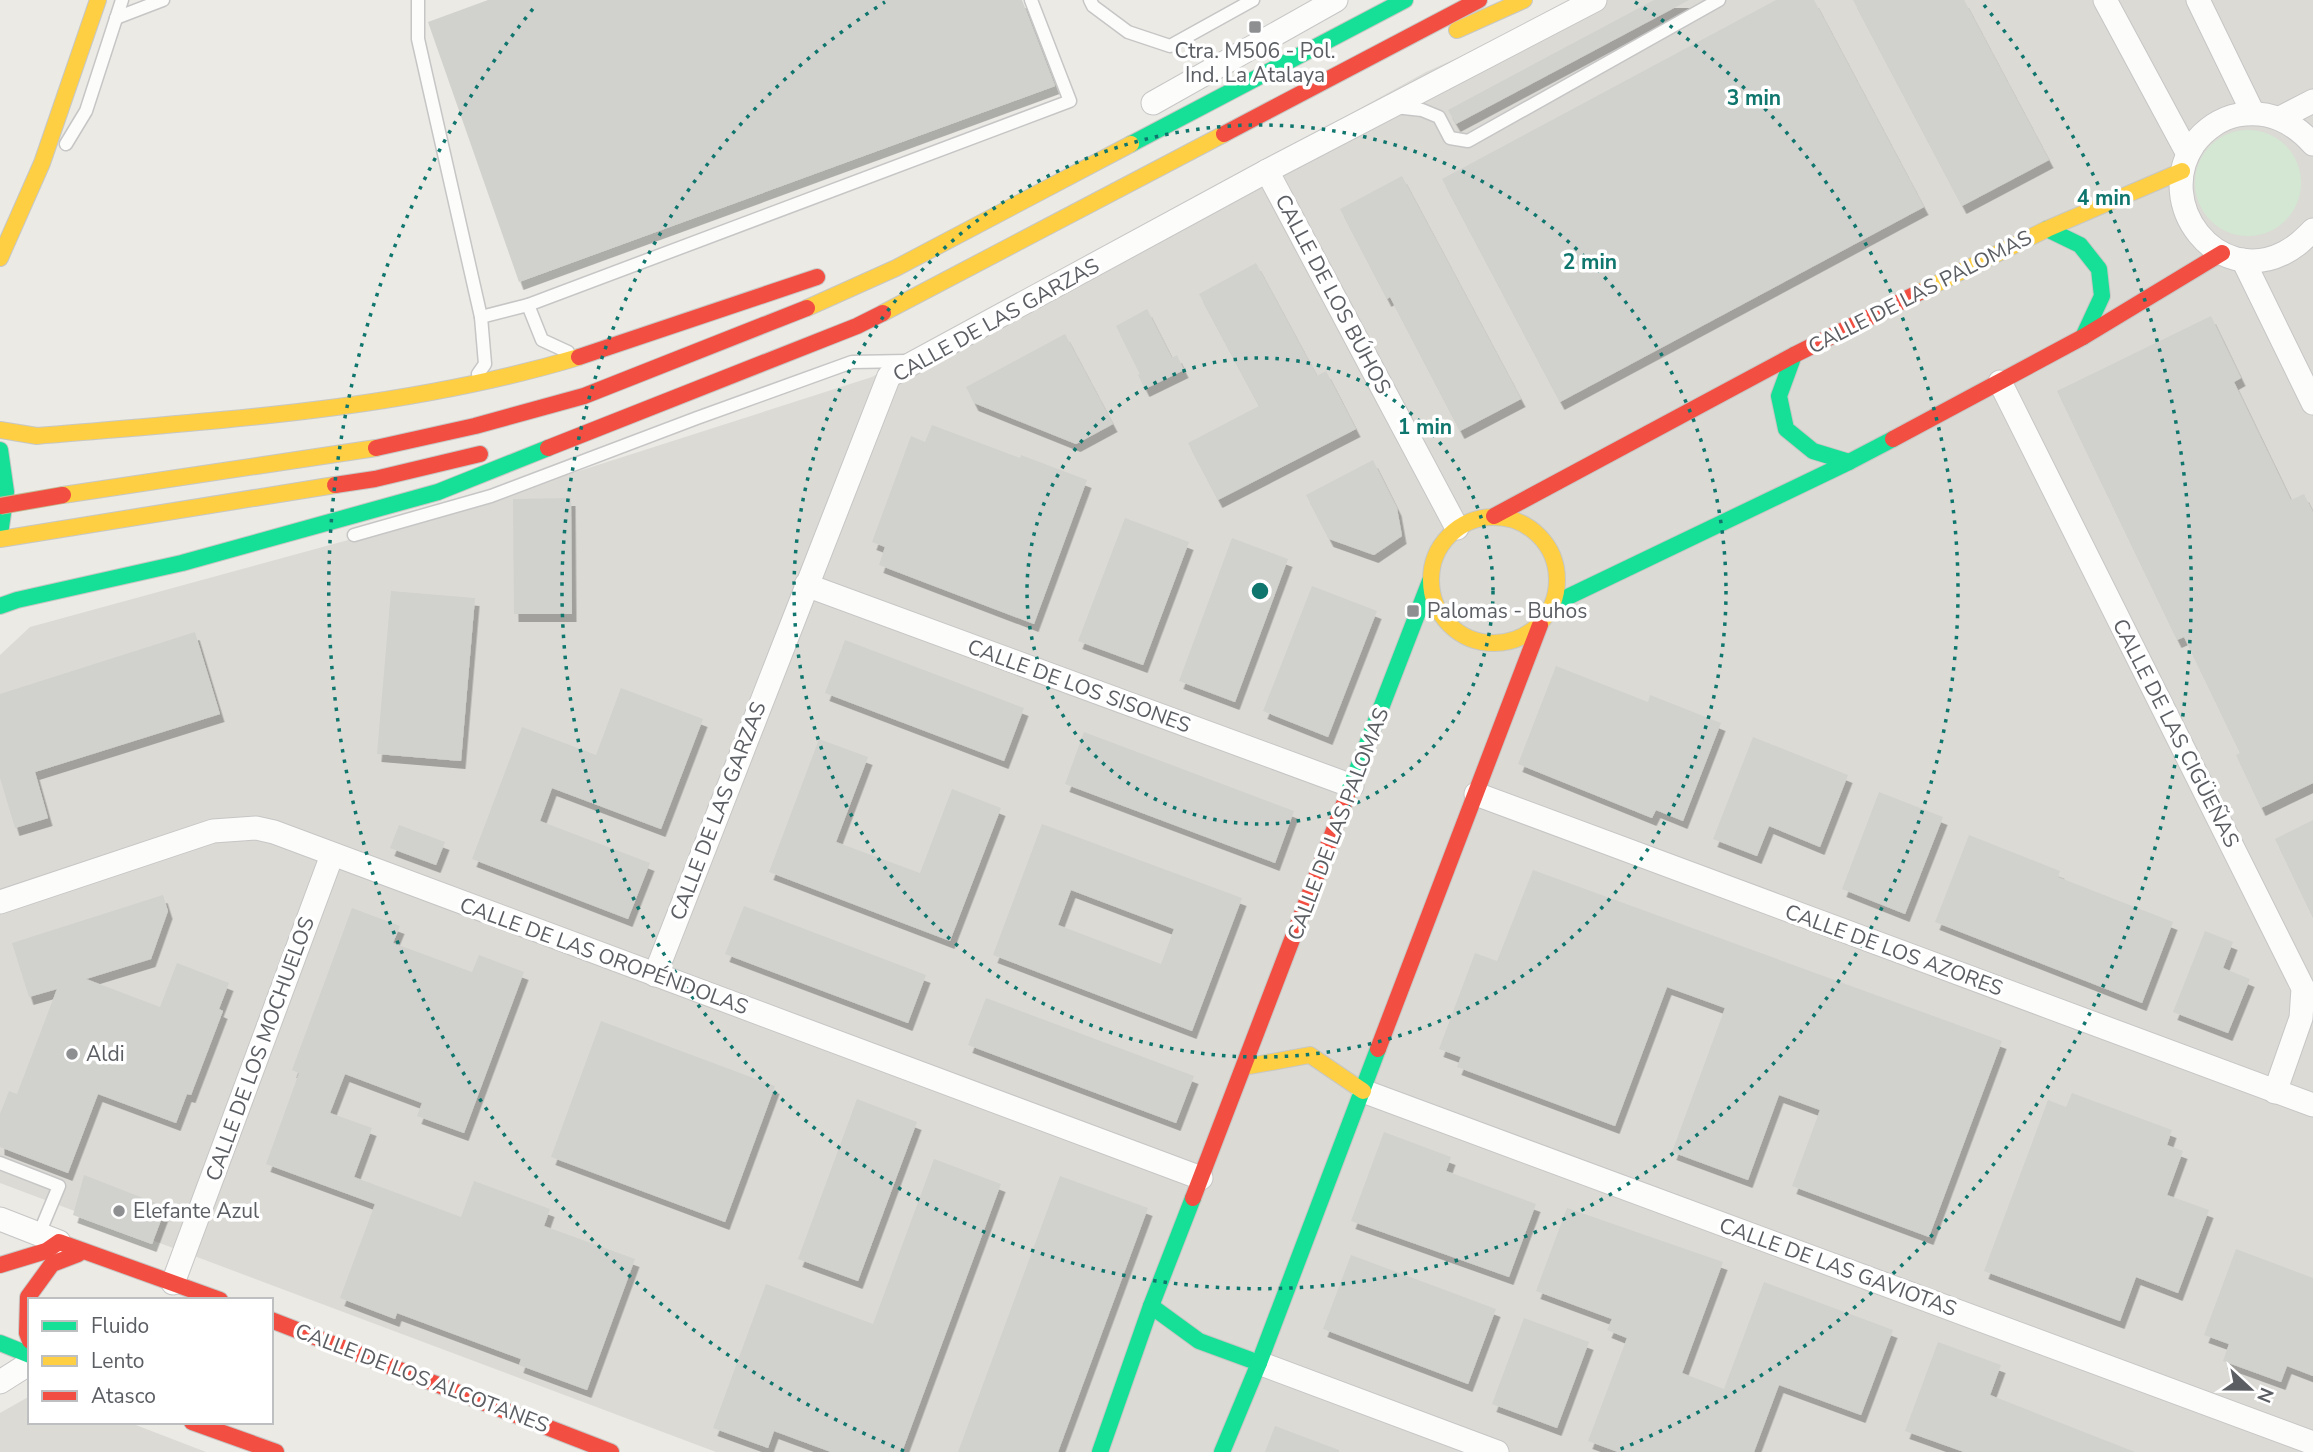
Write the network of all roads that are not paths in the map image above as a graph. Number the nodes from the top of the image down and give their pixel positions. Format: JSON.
{"nodes":[{"id":1,"x":98,"y":0,"type":"edge"},
{"id":2,"x":122,"y":0,"type":"edge"},
{"id":3,"x":163,"y":0,"type":"edge"},
{"id":4,"x":418,"y":0,"type":"edge"},
{"id":5,"x":1031,"y":0,"type":"edge"},
{"id":6,"x":1090,"y":0,"type":"edge"},
{"id":7,"x":1253,"y":0,"type":"edge"},
{"id":8,"x":1336,"y":0,"type":"edge"},
{"id":9,"x":1354,"y":0,"type":"edge"},
{"id":10,"x":1405,"y":0,"type":"edge"},
{"id":11,"x":1479,"y":0,"type":"edge"},
{"id":12,"x":1524,"y":0,"type":"edge"},
{"id":13,"x":1595,"y":0,"type":"edge"},
{"id":14,"x":1719,"y":0,"type":"edge"},
{"id":15,"x":2105,"y":0,"type":"edge"},
{"id":16,"x":2198,"y":0,"type":"edge"},
{"id":17,"x":116,"y":18,"type":"junction"},
{"id":18,"x":1350,"y":69,"type":"junction"},
{"id":19,"x":2313,"y":101,"type":"edge"},
{"id":20,"x":1147,"y":106,"type":"joint"},
{"id":21,"x":1391,"y":106,"type":"junction"},
{"id":22,"x":2253,"y":113,"type":"junction"},
{"id":23,"x":2280,"y":118,"type":"junction"},
{"id":24,"x":2313,"y":144,"type":"edge"},
{"id":25,"x":2185,"y":162,"type":"junction"},
{"id":26,"x":1267,"y":170,"type":"junction"},
{"id":27,"x":20,"y":219,"type":"junction"},
{"id":28,"x":2047,"y":229,"type":"junction"},
{"id":29,"x":2313,"y":230,"type":"edge"},
{"id":30,"x":2232,"y":256,"type":"junction"},
{"id":31,"x":0,"y":258,"type":"edge"},
{"id":32,"x":827,"y":274,"type":"dead end"},
{"id":33,"x":528,"y":305,"type":"junction"},
{"id":34,"x":481,"y":317,"type":"junction"},
{"id":35,"x":2083,"y":337,"type":"junction"},
{"id":36,"x":1794,"y":355,"type":"junction"},
{"id":37,"x":581,"y":359,"type":"junction"},
{"id":38,"x":916,"y":361,"type":"junction"},
{"id":39,"x":2000,"y":382,"type":"junction"},
{"id":40,"x":470,"y":386,"type":"junction"},
{"id":41,"x":2313,"y":403,"type":"edge"},
{"id":42,"x":638,"y":412,"type":"junction"},
{"id":43,"x":0,"y":430,"type":"edge"},
{"id":44,"x":0,"y":450,"type":"edge"},
{"id":45,"x":1849,"y":462,"type":"junction"},
{"id":46,"x":0,"y":506,"type":"edge"},
{"id":47,"x":1494,"y":516,"type":"junction"},
{"id":48,"x":1457,"y":528,"type":"junction"},
{"id":49,"x":0,"y":537,"type":"edge"},
{"id":50,"x":335,"y":539,"type":"dead end"},
{"id":51,"x":182,"y":563,"type":"junction"},
{"id":52,"x":230,"y":565,"type":"dead end"},
{"id":53,"x":1430,"y":581,"type":"junction"},
{"id":54,"x":806,"y":585,"type":"junction"},
{"id":55,"x":1553,"y":604,"type":"junction"},
{"id":56,"x":0,"y":606,"type":"edge"},
{"id":57,"x":1540,"y":625,"type":"junction"},
{"id":58,"x":1352,"y":786,"type":"junction"},
{"id":59,"x":1476,"y":794,"type":"junction"},
{"id":60,"x":332,"y":855,"type":"junction"},
{"id":61,"x":0,"y":902,"type":"edge"},
{"id":62,"x":655,"y":975,"type":"junction"},
{"id":63,"x":1244,"y":1067,"type":"junction"},
{"id":64,"x":1363,"y":1091,"type":"junction"},
{"id":65,"x":2275,"y":1091,"type":"junction"},
{"id":66,"x":2313,"y":1105,"type":"edge"},
{"id":67,"x":0,"y":1163,"type":"edge"},
{"id":68,"x":1201,"y":1178,"type":"junction"},
{"id":69,"x":0,"y":1219,"type":"edge"},
{"id":70,"x":49,"y":1238,"type":"junction"},
{"id":71,"x":84,"y":1251,"type":"junction"},
{"id":72,"x":0,"y":1265,"type":"edge"},
{"id":73,"x":173,"y":1283,"type":"junction"},
{"id":74,"x":200,"y":1296,"type":"edge"},
{"id":75,"x":1151,"y":1306,"type":"junction"},
{"id":76,"x":273,"y":1321,"type":"edge"},
{"id":77,"x":28,"y":1336,"type":"edge"},
{"id":78,"x":0,"y":1343,"type":"edge"},
{"id":79,"x":28,"y":1354,"type":"edge"},
{"id":80,"x":1259,"y":1363,"type":"junction"},
{"id":81,"x":28,"y":1364,"type":"edge"},
{"id":82,"x":0,"y":1382,"type":"edge"},
{"id":83,"x":198,"y":1424,"type":"edge"},
{"id":84,"x":2313,"y":1443,"type":"edge"},
{"id":85,"x":276,"y":1452,"type":"edge"},
{"id":86,"x":611,"y":1452,"type":"edge"},
{"id":87,"x":1100,"y":1452,"type":"edge"},
{"id":88,"x":1222,"y":1452,"type":"edge"},
{"id":89,"x":1497,"y":1452,"type":"edge"}],
"edges":[{"from":1,"to":27,"type":"main road"},
{"from":2,"to":17,"type":"lane"},
{"from":3,"to":17,"type":"lane"},
{"from":4,"to":34,"type":"lane"},
{"from":5,"to":33,"type":"lane"},
{"from":6,"to":7,"type":"lane"},
{"from":8,"to":20,"type":"street"},
{"from":9,"to":20,"type":"main road"},
{"from":10,"to":46,"type":"main road","bridge":true},
{"from":11,"to":18,"type":"main road"},
{"from":12,"to":18,"type":"main road"},
{"from":13,"to":21,"type":"street","name":"CALLE DE LAS GARZAS"},
{"from":14,"to":21,"type":"lane"},
{"from":15,"to":25,"type":"street"},
{"from":16,"to":22,"type":"street"},
{"from":17,"to":27,"type":"lane"},
{"from":18,"to":42,"type":"main road"},
{"from":19,"to":23,"type":"street"},
{"from":21,"to":26,"type":"street","name":"CALLE DE LAS GARZAS"},
{"from":22,"to":23,"type":"street"},
{"from":22,"to":25,"type":"street"},
{"from":23,"to":24,"type":"street"},
{"from":25,"to":28,"type":"main road","name":"CALLE DE LAS PALOMAS"},
{"from":25,"to":30,"type":"street"},
{"from":26,"to":38,"type":"street","name":"CALLE DE LAS GARZAS"},
{"from":26,"to":48,"type":"street","name":"CALLE DE LOS BÚHOS"},
{"from":27,"to":31,"type":"main road"},
{"from":28,"to":35,"type":"main road","name":"CALLE DE LAS PALOMAS"},
{"from":28,"to":36,"type":"main road","name":"CALLE DE LAS PALOMAS"},
{"from":29,"to":30,"type":"street"},
{"from":30,"to":35,"type":"main road"},
{"from":30,"to":41,"type":"street"},
{"from":32,"to":37,"type":"main road"},
{"from":33,"to":34,"type":"lane"},
{"from":33,"to":37,"type":"lane"},
{"from":34,"to":40,"type":"lane"},
{"from":35,"to":39,"type":"main road"},
{"from":36,"to":45,"type":"main road","name":"CALLE DE LAS PALOMAS"},
{"from":36,"to":47,"type":"main road","name":"CALLE DE LAS PALOMAS"},
{"from":37,"to":40,"type":"main road"},
{"from":38,"to":50,"type":"lane"},
{"from":38,"to":54,"type":"street","name":"CALLE DE LAS GARZAS"},
{"from":39,"to":45,"type":"main road"},
{"from":39,"to":65,"type":"street","name":"CALLE DE LAS CIGÜEÑAS"},
{"from":40,"to":43,"type":"main road"},
{"from":42,"to":49,"type":"main road"},
{"from":42,"to":51,"type":"main road"},
{"from":44,"to":49,"type":"main road"},
{"from":45,"to":55,"type":"main road"},
{"from":47,"to":48,"type":"main road"},
{"from":47,"to":55,"type":"main road"},
{"from":48,"to":53,"type":"main road"},
{"from":51,"to":52,"type":"lane"},
{"from":51,"to":56,"type":"main road"},
{"from":53,"to":57,"type":"main road"},
{"from":53,"to":58,"type":"main road","name":"CALLE DE LAS PALOMAS"},
{"from":54,"to":58,"type":"street","name":"CALLE DE LOS SISONES"},
{"from":54,"to":62,"type":"street","name":"CALLE DE LAS GARZAS"},
{"from":55,"to":57,"type":"main road"},
{"from":57,"to":59,"type":"main road"},
{"from":58,"to":63,"type":"main road","name":"CALLE DE LAS PALOMAS"},
{"from":59,"to":64,"type":"main road"},
{"from":59,"to":65,"type":"street","name":"CALLE DE LOS AZORES"},
{"from":60,"to":61,"type":"street","name":"CALLE DE LAS OROPÉNDOLAS"},
{"from":60,"to":62,"type":"street","name":"CALLE DE LAS OROPÉNDOLAS"},
{"from":60,"to":73,"type":"street","name":"CALLE DE LOS MOCHUELOS"},
{"from":62,"to":68,"type":"street","name":"CALLE DE LAS OROPÉNDOLAS"},
{"from":63,"to":64,"type":"main road"},
{"from":63,"to":68,"type":"main road","name":"CALLE DE LAS PALOMAS"},
{"from":64,"to":80,"type":"main road"},
{"from":64,"to":84,"type":"street","name":"CALLE DE LAS GAVIOTAS"},
{"from":65,"to":66,"type":"street","name":"CALLE DE LOS AZORES"},
{"from":67,"to":70,"type":"lane"},
{"from":68,"to":75,"type":"main road","name":"CALLE DE LAS PALOMAS"},
{"from":69,"to":70,"type":"street"},
{"from":70,"to":71,"type":"main road"},
{"from":70,"to":72,"type":"main road"},
{"from":71,"to":73,"type":"main road"},
{"from":71,"to":77,"type":"main road"},
{"from":73,"to":74,"type":"main road"},
{"from":75,"to":80,"type":"main road"},
{"from":75,"to":87,"type":"main road","name":"CALLE DE LAS PALOMAS"},
{"from":76,"to":86,"type":"main road","name":"CALLE DE LOS ALCOTANES"},
{"from":78,"to":79,"type":"main road"},
{"from":80,"to":88,"type":"main road"},
{"from":80,"to":89,"type":"street"},
{"from":81,"to":82,"type":"street"},
{"from":83,"to":85,"type":"main road"}]}
